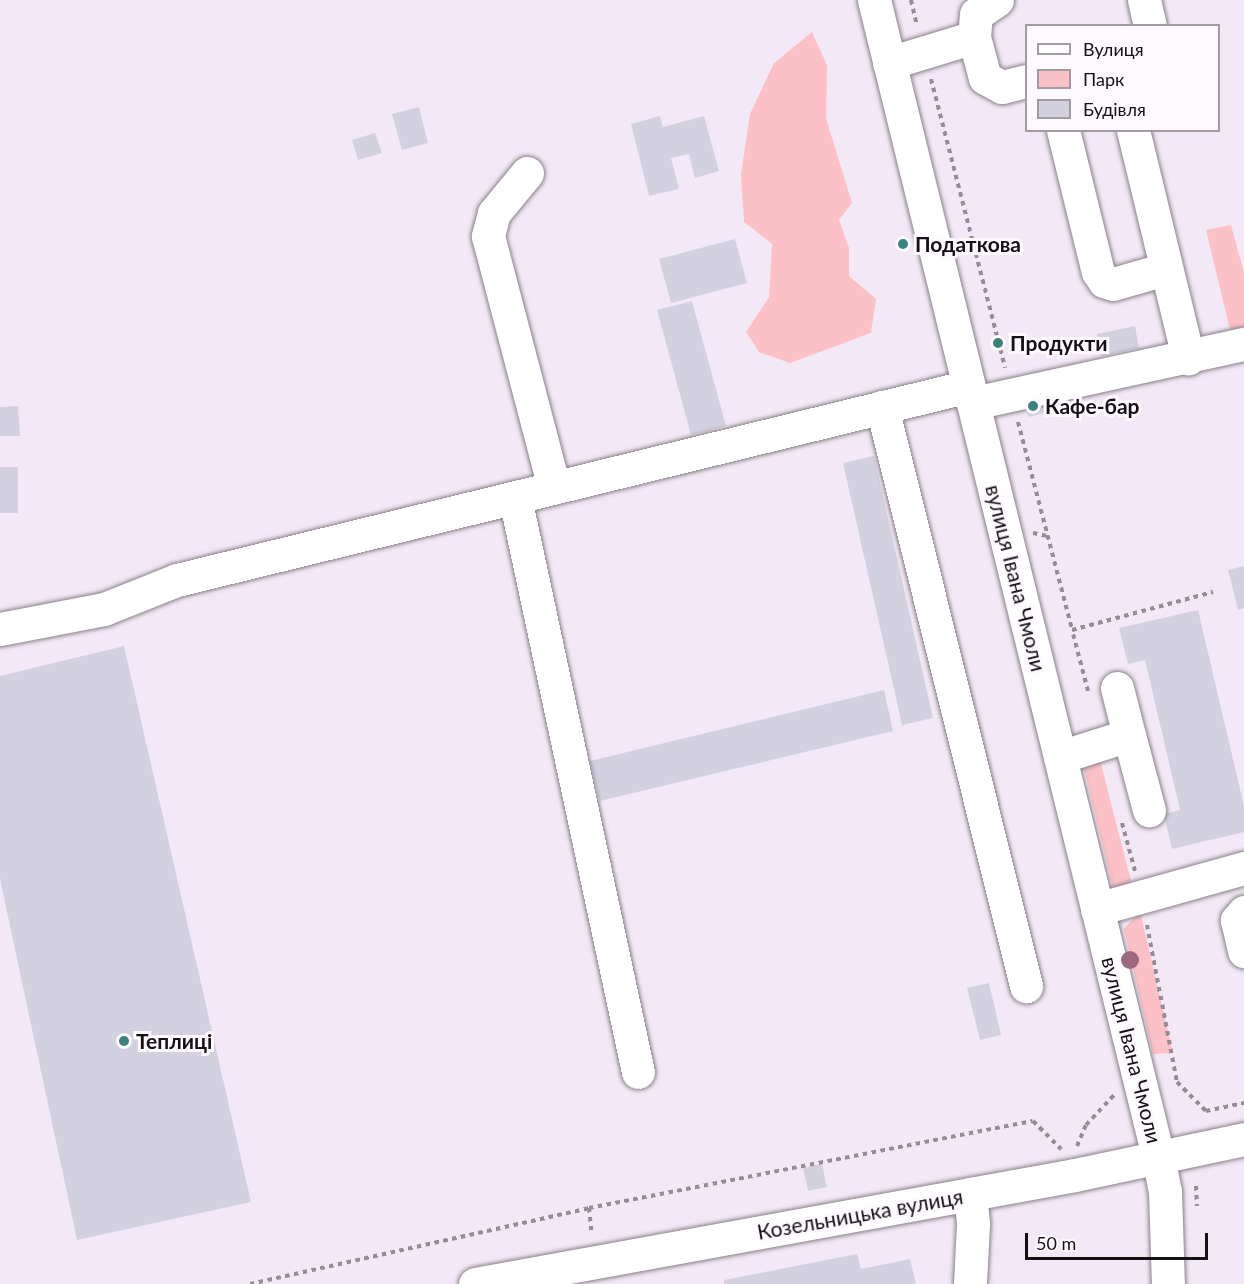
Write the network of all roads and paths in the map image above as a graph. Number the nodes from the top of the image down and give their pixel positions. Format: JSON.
{"nodes":[{"id":1,"x":874,"y":0,"type":"edge"},
{"id":2,"x":997,"y":0,"type":"edge"},
{"id":3,"x":1144,"y":0,"type":"edge"},
{"id":4,"x":1150,"y":24,"type":"edge"},
{"id":5,"x":974,"y":37,"type":"junction"},
{"id":6,"x":924,"y":52,"type":"junction"},
{"id":7,"x":889,"y":63,"type":"junction"},
{"id":8,"x":1025,"y":81,"type":"edge"},
{"id":9,"x":1063,"y":132,"type":"edge"},
{"id":10,"x":1133,"y":132,"type":"edge"},
{"id":11,"x":527,"y":173,"type":"dead end"},
{"id":12,"x":1165,"y":269,"type":"junction"},
{"id":13,"x":1244,"y":344,"type":"edge"},
{"id":14,"x":1188,"y":358,"type":"junction"},
{"id":15,"x":971,"y":394,"type":"junction"},
{"id":16,"x":1011,"y":394,"type":"junction"},
{"id":17,"x":882,"y":407,"type":"junction"},
{"id":18,"x":1032,"y":476,"type":"junction"},
{"id":19,"x":1025,"y":484,"type":"dead end"},
{"id":20,"x":554,"y":488,"type":"junction"},
{"id":21,"x":515,"y":498,"type":"junction"},
{"id":22,"x":0,"y":629,"type":"edge"},
{"id":23,"x":1072,"y":630,"type":"dead end"},
{"id":24,"x":1117,"y":688,"type":"dead end"},
{"id":25,"x":1130,"y":735,"type":"junction"},
{"id":26,"x":1060,"y":757,"type":"junction"},
{"id":27,"x":1149,"y":810,"type":"dead end"},
{"id":28,"x":1244,"y":868,"type":"edge"},
{"id":29,"x":1097,"y":909,"type":"junction"},
{"id":30,"x":1244,"y":912,"type":"edge"},
{"id":31,"x":1244,"y":951,"type":"edge"},
{"id":32,"x":1026,"y":986,"type":"dead end"},
{"id":33,"x":638,"y":1072,"type":"dead end"},
{"id":34,"x":1111,"y":1085,"type":"dead end"},
{"id":35,"x":1244,"y":1103,"type":"edge"},
{"id":36,"x":1206,"y":1111,"type":"dead end"},
{"id":37,"x":1244,"y":1139,"type":"edge"},
{"id":38,"x":1075,"y":1152,"type":"dead end"},
{"id":39,"x":1064,"y":1153,"type":"dead end"},
{"id":40,"x":1158,"y":1156,"type":"junction"},
{"id":41,"x":970,"y":1194,"type":"junction"},
{"id":42,"x":589,"y":1208,"type":"junction"},
{"id":43,"x":595,"y":1262,"type":"junction"},
{"id":44,"x":250,"y":1284,"type":"edge"},
{"id":45,"x":475,"y":1284,"type":"edge"},
{"id":46,"x":970,"y":1284,"type":"edge"},
{"id":47,"x":1168,"y":1284,"type":"edge"}],
"edges":[{"from":1,"to":7,"type":"street","name":"вулиця Івана Чмоли"},
{"from":2,"to":5,"type":"street"},
{"from":3,"to":4,"type":"street"},
{"from":5,"to":6,"type":"street"},
{"from":5,"to":8,"type":"street"},
{"from":6,"to":7,"type":"street"},
{"from":6,"to":16,"type":"path"},
{"from":7,"to":15,"type":"street","name":"вулиця Івана Чмоли"},
{"from":9,"to":12,"type":"street"},
{"from":10,"to":12,"type":"street"},
{"from":11,"to":20,"type":"street"},
{"from":12,"to":14,"type":"street"},
{"from":13,"to":14,"type":"street"},
{"from":14,"to":16,"type":"street"},
{"from":15,"to":16,"type":"street"},
{"from":15,"to":17,"type":"street"},
{"from":15,"to":26,"type":"street","name":"вулиця Івана Чмоли"},
{"from":16,"to":18,"type":"path"},
{"from":17,"to":20,"type":"street"},
{"from":17,"to":32,"type":"street"},
{"from":18,"to":19,"type":"path"},
{"from":18,"to":23,"type":"path"},
{"from":20,"to":21,"type":"street"},
{"from":21,"to":22,"type":"street"},
{"from":21,"to":33,"type":"street"},
{"from":24,"to":25,"type":"street"},
{"from":25,"to":26,"type":"street"},
{"from":25,"to":27,"type":"street"},
{"from":26,"to":29,"type":"street","name":"вулиця Івана Чмоли"},
{"from":28,"to":29,"type":"street"},
{"from":29,"to":40,"type":"street","name":"вулиця Івана Чмоли"},
{"from":30,"to":31,"type":"street"},
{"from":34,"to":38,"type":"path"},
{"from":35,"to":36,"type":"path"},
{"from":37,"to":40,"type":"street","name":"Козельницька вулиця"},
{"from":39,"to":42,"type":"path"},
{"from":40,"to":41,"type":"street","name":"Козельницька вулиця"},
{"from":40,"to":47,"type":"street","name":"вулиця Івана Чмоли"},
{"from":41,"to":43,"type":"street","name":"Козельницька вулиця"},
{"from":41,"to":46,"type":"street"},
{"from":42,"to":43,"type":"path"},
{"from":42,"to":44,"type":"path"},
{"from":43,"to":45,"type":"street","name":"Козельницька вулиця"}]}
